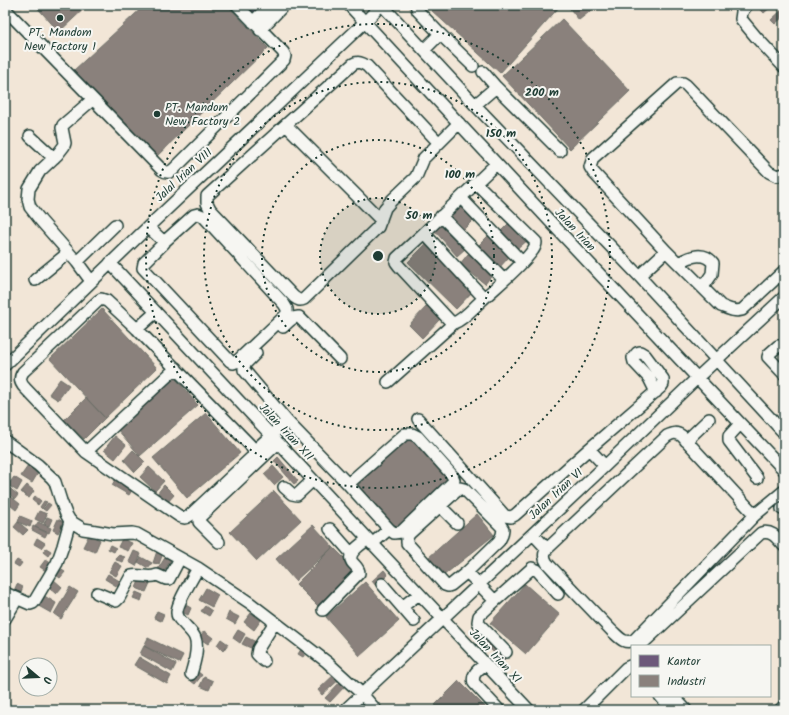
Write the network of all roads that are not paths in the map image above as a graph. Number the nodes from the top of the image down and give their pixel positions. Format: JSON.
{"nodes":[{"id":1,"x":237,"y":5,"type":"edge"},
{"id":2,"x":269,"y":5,"type":"edge"},
{"id":3,"x":284,"y":5,"type":"edge"},
{"id":4,"x":349,"y":5,"type":"edge"},
{"id":5,"x":382,"y":5,"type":"edge"},
{"id":6,"x":416,"y":5,"type":"edge"},
{"id":7,"x":747,"y":5,"type":"edge"},
{"id":8,"x":5,"y":9,"type":"edge"},
{"id":9,"x":365,"y":22,"type":"junction"},
{"id":10,"x":257,"y":26,"type":"junction"},
{"id":11,"x":440,"y":34,"type":"junction"},
{"id":12,"x":424,"y":50,"type":"junction"},
{"id":13,"x":473,"y":66,"type":"dead end"},
{"id":14,"x":784,"y":67,"type":"edge"},
{"id":15,"x":483,"y":72,"type":"dead end"},
{"id":16,"x":496,"y":87,"type":"junction"},
{"id":17,"x":92,"y":100,"type":"junction"},
{"id":18,"x":475,"y":104,"type":"junction"},
{"id":19,"x":459,"y":123,"type":"junction"},
{"id":20,"x":286,"y":125,"type":"junction"},
{"id":21,"x":30,"y":136,"type":"dead end"},
{"id":22,"x":439,"y":143,"type":"junction"},
{"id":23,"x":560,"y":151,"type":"dead end"},
{"id":24,"x":54,"y":158,"type":"junction"},
{"id":25,"x":496,"y":164,"type":"junction"},
{"id":26,"x":784,"y":174,"type":"edge"},
{"id":27,"x":476,"y":183,"type":"junction"},
{"id":28,"x":461,"y":198,"type":"junction"},
{"id":29,"x":441,"y":216,"type":"junction"},
{"id":30,"x":381,"y":220,"type":"junction"},
{"id":31,"x":115,"y":225,"type":"dead end"},
{"id":32,"x":148,"y":227,"type":"junction"},
{"id":33,"x":424,"y":233,"type":"junction"},
{"id":34,"x":164,"y":242,"type":"junction"},
{"id":35,"x":666,"y":251,"type":"junction"},
{"id":36,"x":68,"y":253,"type":"junction"},
{"id":37,"x":77,"y":262,"type":"junction"},
{"id":38,"x":522,"y":262,"type":"junction"},
{"id":39,"x":110,"y":263,"type":"junction"},
{"id":40,"x":679,"y":263,"type":"junction"},
{"id":41,"x":784,"y":271,"type":"edge"},
{"id":42,"x":639,"y":276,"type":"junction"},
{"id":43,"x":34,"y":280,"type":"dead end"},
{"id":44,"x":504,"y":280,"type":"junction"},
{"id":45,"x":91,"y":281,"type":"junction"},
{"id":46,"x":703,"y":287,"type":"junction"},
{"id":47,"x":784,"y":297,"type":"edge"},
{"id":48,"x":484,"y":298,"type":"junction"},
{"id":49,"x":156,"y":312,"type":"junction"},
{"id":50,"x":454,"y":323,"type":"junction"},
{"id":51,"x":137,"y":328,"type":"junction"},
{"id":52,"x":784,"y":348,"type":"edge"},
{"id":53,"x":340,"y":359,"type":"dead end"},
{"id":54,"x":717,"y":360,"type":"junction"},
{"id":55,"x":5,"y":365,"type":"edge"},
{"id":56,"x":176,"y":368,"type":"junction"},
{"id":57,"x":784,"y":374,"type":"edge"},
{"id":58,"x":697,"y":378,"type":"junction"},
{"id":59,"x":388,"y":382,"type":"dead end"},
{"id":60,"x":656,"y":392,"type":"dead end"},
{"id":61,"x":418,"y":419,"type":"dead end"},
{"id":62,"x":709,"y":419,"type":"dead end"},
{"id":63,"x":287,"y":421,"type":"junction"},
{"id":64,"x":740,"y":424,"type":"junction"},
{"id":65,"x":784,"y":432,"type":"edge"},
{"id":66,"x":275,"y":439,"type":"junction"},
{"id":67,"x":686,"y":441,"type":"junction"},
{"id":68,"x":5,"y":442,"type":"edge"},
{"id":69,"x":589,"y":449,"type":"junction"},
{"id":70,"x":254,"y":451,"type":"junction"},
{"id":71,"x":86,"y":452,"type":"junction"},
{"id":72,"x":605,"y":466,"type":"junction"},
{"id":73,"x":784,"y":470,"type":"edge"},
{"id":74,"x":757,"y":478,"type":"dead end"},
{"id":75,"x":313,"y":480,"type":"junction"},
{"id":76,"x":348,"y":484,"type":"junction"},
{"id":77,"x":284,"y":487,"type":"dead end"},
{"id":78,"x":784,"y":491,"type":"edge"},
{"id":79,"x":440,"y":506,"type":"junction"},
{"id":80,"x":756,"y":515,"type":"junction"},
{"id":81,"x":70,"y":521,"type":"junction"},
{"id":82,"x":457,"y":523,"type":"dead end"},
{"id":83,"x":330,"y":529,"type":"dead end"},
{"id":84,"x":389,"y":529,"type":"junction"},
{"id":85,"x":533,"y":534,"type":"junction"},
{"id":86,"x":219,"y":542,"type":"dead end"},
{"id":87,"x":370,"y":542,"type":"junction"},
{"id":88,"x":784,"y":546,"type":"edge"},
{"id":89,"x":547,"y":549,"type":"junction"},
{"id":90,"x":352,"y":553,"type":"junction"},
{"id":91,"x":180,"y":558,"type":"junction"},
{"id":92,"x":198,"y":568,"type":"junction"},
{"id":93,"x":467,"y":572,"type":"junction"},
{"id":94,"x":382,"y":584,"type":"dead end"},
{"id":95,"x":479,"y":584,"type":"junction"},
{"id":96,"x":5,"y":593,"type":"edge"},
{"id":97,"x":97,"y":593,"type":"dead end"},
{"id":98,"x":419,"y":594,"type":"junction"},
{"id":99,"x":558,"y":594,"type":"dead end"},
{"id":100,"x":17,"y":599,"type":"junction"},
{"id":101,"x":495,"y":601,"type":"junction"},
{"id":102,"x":402,"y":607,"type":"junction"},
{"id":103,"x":323,"y":610,"type":"dead end"},
{"id":104,"x":5,"y":619,"type":"edge"},
{"id":105,"x":443,"y":619,"type":"junction"},
{"id":106,"x":414,"y":620,"type":"dead end"},
{"id":107,"x":275,"y":622,"type":"junction"},
{"id":108,"x":641,"y":645,"type":"edge"},
{"id":109,"x":506,"y":652,"type":"dead end"},
{"id":110,"x":264,"y":661,"type":"dead end"},
{"id":111,"x":485,"y":664,"type":"junction"},
{"id":112,"x":631,"y":666,"type":"edge"},
{"id":113,"x":191,"y":674,"type":"dead end"},
{"id":114,"x":362,"y":694,"type":"junction"},
{"id":115,"x":661,"y":697,"type":"edge"},
{"id":116,"x":674,"y":697,"type":"edge"},
{"id":117,"x":784,"y":706,"type":"edge"},
{"id":118,"x":345,"y":710,"type":"edge"},
{"id":119,"x":376,"y":710,"type":"edge"},
{"id":120,"x":499,"y":710,"type":"edge"},
{"id":121,"x":529,"y":710,"type":"edge"},
{"id":122,"x":584,"y":710,"type":"edge"},
{"id":123,"x":672,"y":710,"type":"edge"},
{"id":124,"x":686,"y":710,"type":"edge"},
{"id":125,"x":780,"y":710,"type":"edge"}],
"edges":[{"from":1,"to":10,"type":"street"},
{"from":2,"to":10,"type":"street"},
{"from":3,"to":10,"type":"street"},
{"from":4,"to":9,"type":"street","name":"Jalan Irian"},
{"from":5,"to":9,"type":"street","name":"Jalal Irian VIII"},
{"from":5,"to":12,"type":"street","name":"Jalan Irian"},
{"from":6,"to":11,"type":"street"},
{"from":7,"to":14,"type":"street"},
{"from":8,"to":17,"type":"street"},
{"from":9,"to":19,"type":"street","name":"Jalan Irian"},
{"from":9,"to":32,"type":"street","name":"Jalal Irian VIII"},
{"from":10,"to":17,"type":"street"},
{"from":11,"to":12,"type":"street"},
{"from":11,"to":13,"type":"street"},
{"from":12,"to":18,"type":"street","name":"Jalan Irian"},
{"from":15,"to":16,"type":"street"},
{"from":16,"to":18,"type":"street"},
{"from":16,"to":23,"type":"street"},
{"from":17,"to":24,"type":"street"},
{"from":18,"to":42,"type":"street","name":"Jalan Irian"},
{"from":19,"to":22,"type":"street"},
{"from":19,"to":25,"type":"street","name":"Jalan Irian"},
{"from":20,"to":22,"type":"street"},
{"from":20,"to":30,"type":"street"},
{"from":20,"to":30,"type":"street"},
{"from":21,"to":24,"type":"street"},
{"from":22,"to":30,"type":"street"},
{"from":24,"to":36,"type":"street"},
{"from":25,"to":27,"type":"street"},
{"from":25,"to":58,"type":"street","name":"Jalan Irian"},
{"from":26,"to":35,"type":"street"},
{"from":27,"to":28,"type":"street"},
{"from":27,"to":38,"type":"street"},
{"from":28,"to":29,"type":"street"},
{"from":28,"to":38,"type":"street"},
{"from":29,"to":33,"type":"street"},
{"from":29,"to":44,"type":"street"},
{"from":31,"to":37,"type":"street"},
{"from":32,"to":34,"type":"street"},
{"from":32,"to":39,"type":"street","name":"Jalal Irian VIII"},
{"from":33,"to":48,"type":"street"},
{"from":33,"to":50,"type":"street"},
{"from":34,"to":34,"type":"street"},
{"from":35,"to":40,"type":"street"},
{"from":35,"to":42,"type":"street"},
{"from":36,"to":37,"type":"street"},
{"from":36,"to":43,"type":"street"},
{"from":37,"to":45,"type":"street"},
{"from":38,"to":44,"type":"street"},
{"from":39,"to":45,"type":"street","name":"Jalal Irian VIII"},
{"from":39,"to":49,"type":"street","name":"Jalan Irian XII"},
{"from":40,"to":46,"type":"street"},
{"from":40,"to":46,"type":"street"},
{"from":41,"to":46,"type":"street"},
{"from":42,"to":54,"type":"street","name":"Jalan Irian"},
{"from":44,"to":48,"type":"street"},
{"from":45,"to":55,"type":"street","name":"Jalal Irian VIII"},
{"from":47,"to":54,"type":"street","name":"Jalan Irian VI"},
{"from":48,"to":50,"type":"street"},
{"from":49,"to":51,"type":"street"},
{"from":49,"to":66,"type":"street","name":"Jalan Irian XII"},
{"from":50,"to":59,"type":"street"},
{"from":51,"to":56,"type":"street"},
{"from":51,"to":71,"type":"street"},
{"from":52,"to":57,"type":"street"},
{"from":53,"to":63,"type":"street"},
{"from":54,"to":58,"type":"street","name":"Jalan Irian VI"},
{"from":54,"to":65,"type":"street","name":"Jalan Irian"},
{"from":56,"to":70,"type":"street"},
{"from":56,"to":71,"type":"street"},
{"from":58,"to":64,"type":"street","name":"Jalan Irian"},
{"from":58,"to":72,"type":"street","name":"Jalan Irian VI"},
{"from":60,"to":69,"type":"street"},
{"from":61,"to":69,"type":"street"},
{"from":62,"to":67,"type":"street"},
{"from":63,"to":66,"type":"street"},
{"from":63,"to":76,"type":"street"},
{"from":64,"to":73,"type":"street","name":"Jalan Irian"},
{"from":64,"to":74,"type":"street"},
{"from":66,"to":70,"type":"street"},
{"from":66,"to":75,"type":"street","name":"Jalan Irian XII"},
{"from":66,"to":86,"type":"street"},
{"from":67,"to":80,"type":"street"},
{"from":67,"to":89,"type":"street"},
{"from":68,"to":81,"type":"street"},
{"from":69,"to":72,"type":"street"},
{"from":70,"to":71,"type":"street"},
{"from":72,"to":85,"type":"street","name":"Jalan Irian VI"},
{"from":75,"to":77,"type":"street"},
{"from":75,"to":87,"type":"street","name":"Jalan Irian XII"},
{"from":76,"to":84,"type":"street"},
{"from":76,"to":84,"type":"street"},
{"from":78,"to":80,"type":"street"},
{"from":79,"to":82,"type":"street"},
{"from":79,"to":93,"type":"street"},
{"from":79,"to":93,"type":"street"},
{"from":80,"to":89,"type":"street"},
{"from":81,"to":91,"type":"street"},
{"from":81,"to":100,"type":"street"},
{"from":83,"to":90,"type":"street"},
{"from":84,"to":87,"type":"street"},
{"from":85,"to":89,"type":"street"},
{"from":85,"to":95,"type":"street","name":"Jalan Irian VI"},
{"from":87,"to":90,"type":"street"},
{"from":87,"to":98,"type":"street","name":"Jalan Irian XII"},
{"from":88,"to":108,"type":"street"},
{"from":90,"to":103,"type":"street"},
{"from":91,"to":92,"type":"street"},
{"from":91,"to":97,"type":"street"},
{"from":92,"to":107,"type":"street"},
{"from":92,"to":113,"type":"street"},
{"from":93,"to":95,"type":"street"},
{"from":94,"to":102,"type":"street"},
{"from":95,"to":101,"type":"street"},
{"from":95,"to":105,"type":"street","name":"Jalan Irian VI"},
{"from":96,"to":100,"type":"street"},
{"from":98,"to":102,"type":"street"},
{"from":98,"to":105,"type":"street","name":"Jalan Irian XII"},
{"from":99,"to":101,"type":"street"},
{"from":100,"to":104,"type":"street"},
{"from":101,"to":109,"type":"street"},
{"from":102,"to":106,"type":"street"},
{"from":105,"to":111,"type":"street","name":"Jalan Irian XI"},
{"from":105,"to":114,"type":"street","name":"Jalan Irian VI"},
{"from":107,"to":110,"type":"street"},
{"from":107,"to":114,"type":"street"},
{"from":111,"to":120,"type":"street"},
{"from":111,"to":121,"type":"street","name":"Jalan Irian XI"},
{"from":112,"to":122,"type":"street"},
{"from":114,"to":118,"type":"street","name":"Jalan Irian VI"},
{"from":114,"to":119,"type":"street"},
{"from":115,"to":123,"type":"street"},
{"from":116,"to":124,"type":"street"},
{"from":117,"to":125,"type":"street"}]}
